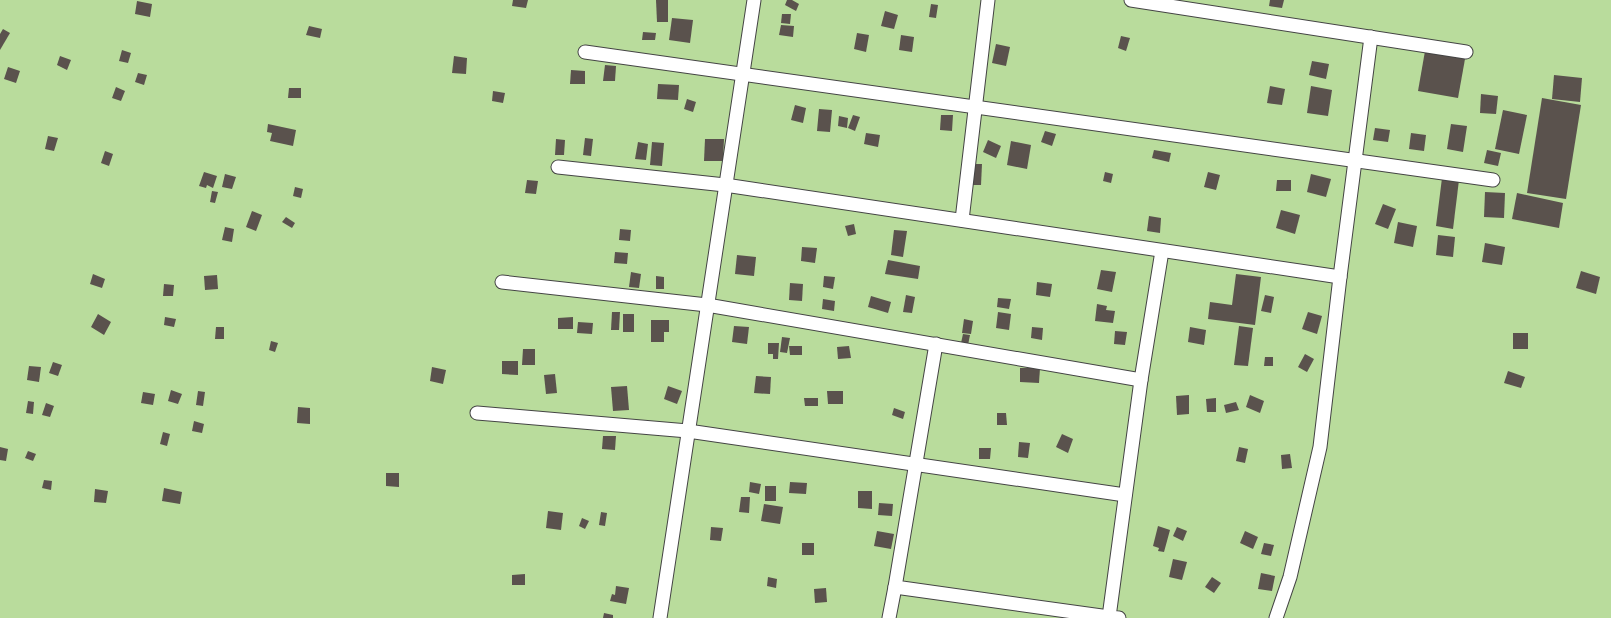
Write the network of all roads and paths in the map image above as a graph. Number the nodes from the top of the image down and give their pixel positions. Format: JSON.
{"nodes":[{"id":1,"x":754,"y":0,"type":"edge"},
{"id":2,"x":988,"y":0,"type":"edge"},
{"id":3,"x":1131,"y":0,"type":"edge"},
{"id":4,"x":1372,"y":37,"type":"junction"},
{"id":5,"x":585,"y":52,"type":"dead end"},
{"id":6,"x":1466,"y":52,"type":"dead end"},
{"id":7,"x":742,"y":73,"type":"junction"},
{"id":8,"x":976,"y":106,"type":"junction"},
{"id":9,"x":1355,"y":160,"type":"junction"},
{"id":10,"x":558,"y":167,"type":"dead end"},
{"id":11,"x":1493,"y":180,"type":"dead end"},
{"id":12,"x":726,"y":185,"type":"junction"},
{"id":13,"x":962,"y":220,"type":"junction"},
{"id":14,"x":1162,"y":250,"type":"junction"},
{"id":15,"x":1340,"y":277,"type":"junction"},
{"id":16,"x":502,"y":282,"type":"dead end"},
{"id":17,"x":707,"y":305,"type":"junction"},
{"id":18,"x":936,"y":344,"type":"junction"},
{"id":19,"x":1141,"y":380,"type":"junction"},
{"id":20,"x":477,"y":413,"type":"dead end"},
{"id":21,"x":688,"y":431,"type":"junction"},
{"id":22,"x":916,"y":464,"type":"junction"},
{"id":23,"x":1125,"y":495,"type":"junction"},
{"id":24,"x":895,"y":587,"type":"junction"},
{"id":25,"x":660,"y":618,"type":"edge"},
{"id":26,"x":889,"y":618,"type":"edge"},
{"id":27,"x":1114,"y":618,"type":"edge"},
{"id":28,"x":1276,"y":618,"type":"edge"}],
"edges":[{"from":1,"to":7,"type":"street"},
{"from":2,"to":8,"type":"street"},
{"from":3,"to":4,"type":"street"},
{"from":4,"to":6,"type":"street"},
{"from":4,"to":9,"type":"street"},
{"from":5,"to":7,"type":"street"},
{"from":7,"to":8,"type":"street"},
{"from":7,"to":12,"type":"street"},
{"from":8,"to":9,"type":"street"},
{"from":8,"to":13,"type":"street"},
{"from":9,"to":11,"type":"street"},
{"from":9,"to":15,"type":"street"},
{"from":10,"to":12,"type":"street"},
{"from":12,"to":13,"type":"street"},
{"from":12,"to":17,"type":"street"},
{"from":13,"to":14,"type":"street"},
{"from":14,"to":15,"type":"street"},
{"from":14,"to":19,"type":"street"},
{"from":15,"to":28,"type":"street"},
{"from":16,"to":17,"type":"street"},
{"from":17,"to":18,"type":"street"},
{"from":17,"to":21,"type":"street"},
{"from":18,"to":19,"type":"street"},
{"from":18,"to":22,"type":"street"},
{"from":19,"to":23,"type":"street"},
{"from":20,"to":21,"type":"street"},
{"from":21,"to":22,"type":"street"},
{"from":21,"to":25,"type":"street"},
{"from":22,"to":23,"type":"street"},
{"from":22,"to":24,"type":"street"},
{"from":23,"to":27,"type":"street"},
{"from":24,"to":26,"type":"street"},
{"from":24,"to":27,"type":"street"}]}
